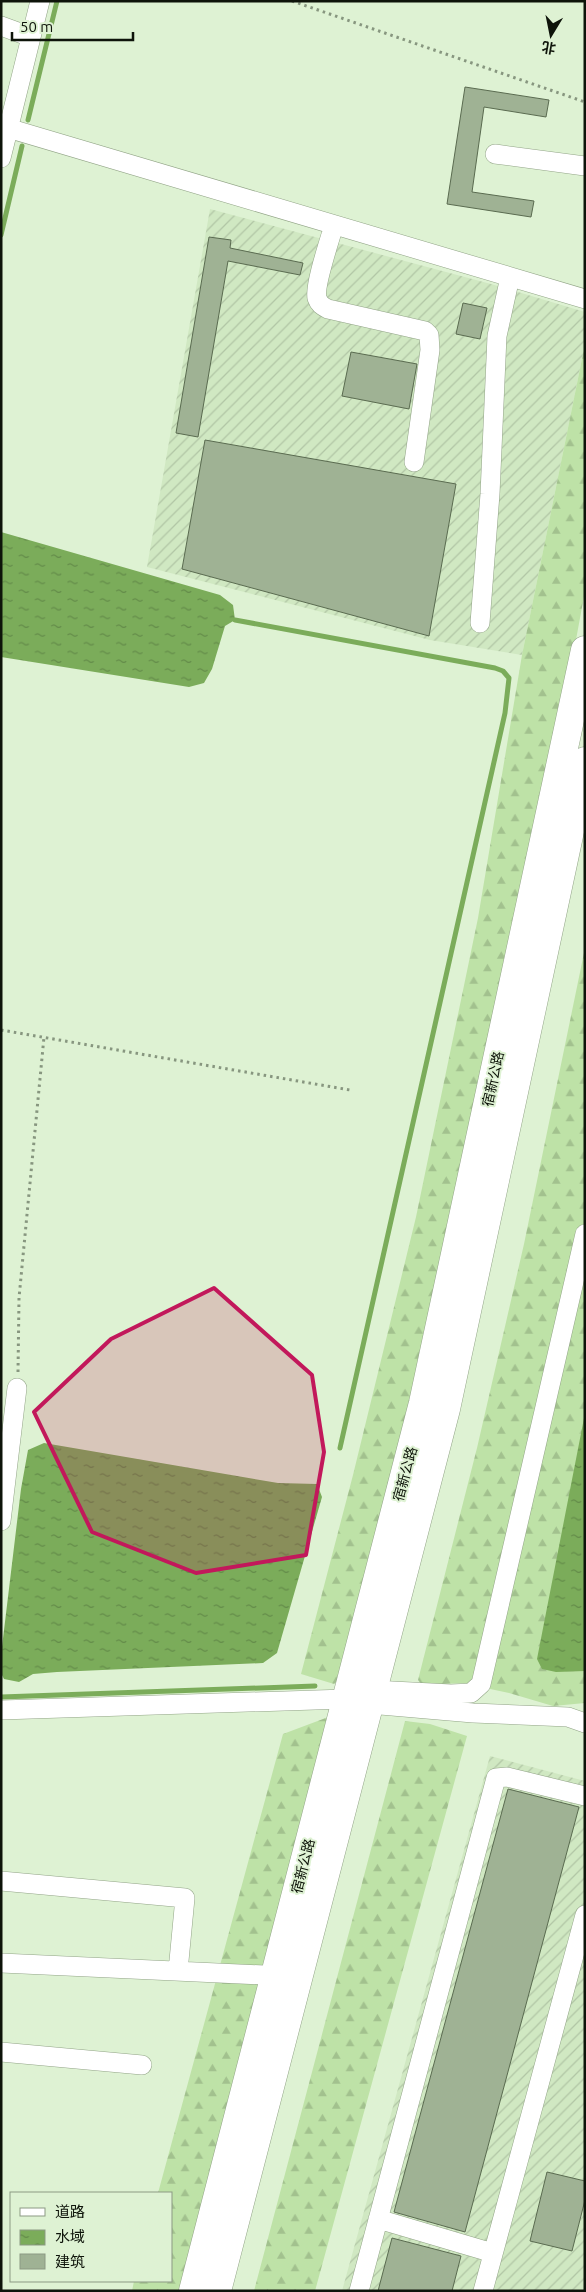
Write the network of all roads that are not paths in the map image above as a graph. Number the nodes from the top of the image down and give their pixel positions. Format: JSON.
{"nodes":[{"id":1,"x":40,"y":1,"type":"edge"},
{"id":2,"x":1,"y":26,"type":"edge"},
{"id":3,"x":31,"y":37,"type":"junction"},
{"id":4,"x":5,"y":127,"type":"edge"},
{"id":5,"x":495,"y":154,"type":"dead end"},
{"id":6,"x":1,"y":158,"type":"edge"},
{"id":7,"x":585,"y":166,"type":"edge"},
{"id":8,"x":334,"y":225,"type":"junction"},
{"id":9,"x":510,"y":277,"type":"junction"},
{"id":10,"x":585,"y":299,"type":"edge"},
{"id":11,"x":414,"y":462,"type":"dead end"},
{"id":12,"x":480,"y":623,"type":"dead end"},
{"id":13,"x":585,"y":650,"type":"edge"},
{"id":14,"x":585,"y":760,"type":"edge"},
{"id":15,"x":585,"y":1234,"type":"edge"},
{"id":16,"x":17,"y":1388,"type":"road end"},
{"id":17,"x":1,"y":1521,"type":"edge"},
{"id":18,"x":363,"y":1698,"type":"junction"},
{"id":19,"x":1,"y":1710,"type":"edge"},
{"id":20,"x":585,"y":1723,"type":"edge"},
{"id":21,"x":585,"y":1796,"type":"edge"},
{"id":22,"x":1,"y":1881,"type":"edge"},
{"id":23,"x":585,"y":1915,"type":"edge"},
{"id":24,"x":1,"y":1963,"type":"edge"},
{"id":25,"x":178,"y":1971,"type":"junction"},
{"id":26,"x":287,"y":1976,"type":"junction"},
{"id":27,"x":1,"y":2052,"type":"edge"},
{"id":28,"x":142,"y":2065,"type":"dead end"},
{"id":29,"x":378,"y":2219,"type":"junction"},
{"id":30,"x":493,"y":2253,"type":"junction"},
{"id":31,"x":193,"y":2291,"type":"edge"},
{"id":32,"x":217,"y":2291,"type":"edge"},
{"id":33,"x":359,"y":2291,"type":"edge"},
{"id":34,"x":482,"y":2291,"type":"edge"}],
"edges":[{"from":1,"to":3,"type":"street"},
{"from":2,"to":3,"type":"street"},
{"from":3,"to":4,"type":"street"},
{"from":4,"to":6,"type":"street"},
{"from":4,"to":8,"type":"street"},
{"from":5,"to":7,"type":"street"},
{"from":8,"to":9,"type":"street"},
{"from":8,"to":11,"type":"street"},
{"from":9,"to":10,"type":"street"},
{"from":9,"to":12,"type":"street"},
{"from":13,"to":18,"type":"highway","name":"宿新公路"},
{"from":14,"to":18,"type":"highway","name":"宿新公路"},
{"from":15,"to":18,"type":"street"},
{"from":16,"to":17,"type":"street"},
{"from":18,"to":19,"type":"street"},
{"from":18,"to":20,"type":"street"},
{"from":18,"to":26,"type":"highway","name":"宿新公路"},
{"from":21,"to":29,"type":"street"},
{"from":22,"to":25,"type":"street"},
{"from":23,"to":30,"type":"street"},
{"from":24,"to":25,"type":"street"},
{"from":25,"to":26,"type":"street"},
{"from":26,"to":31,"type":"highway","name":"宿新公路"},
{"from":26,"to":32,"type":"highway","name":"宿新公路"},
{"from":27,"to":28,"type":"street"},
{"from":29,"to":30,"type":"street"},
{"from":29,"to":33,"type":"street"},
{"from":30,"to":34,"type":"street"}]}
